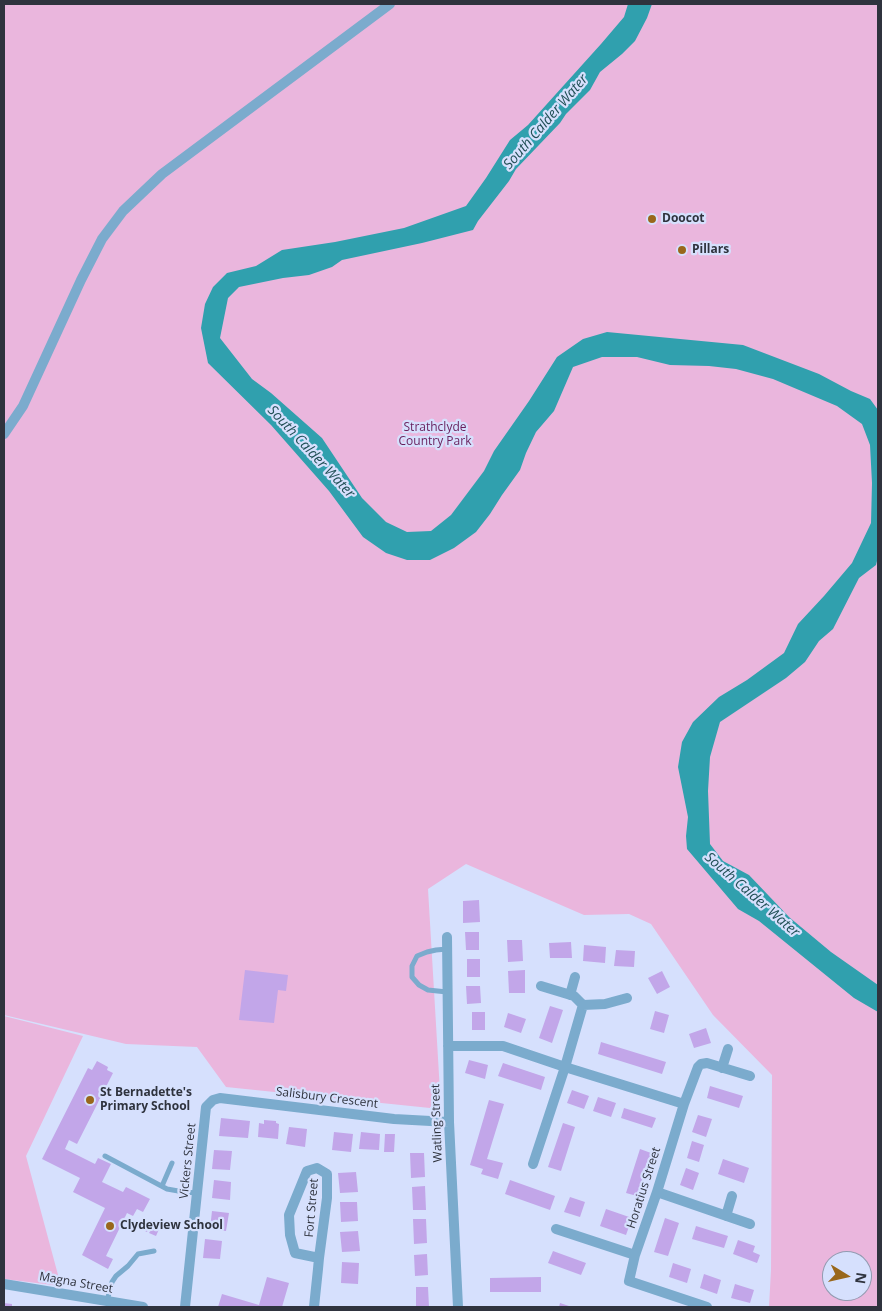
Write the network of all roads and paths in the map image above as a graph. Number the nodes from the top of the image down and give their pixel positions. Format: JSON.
{"nodes":[{"id":1,"x":390,"y":4,"type":"edge"},
{"id":2,"x":4,"y":434,"type":"edge"},
{"id":3,"x":447,"y":937,"type":"dead end"},
{"id":4,"x":447,"y":949,"type":"junction"},
{"id":5,"x":575,"y":977,"type":"dead end"},
{"id":6,"x":541,"y":986,"type":"dead end"},
{"id":7,"x":447,"y":992,"type":"junction"},
{"id":8,"x":570,"y":995,"type":"junction"},
{"id":9,"x":627,"y":998,"type":"dead end"},
{"id":10,"x":583,"y":1005,"type":"junction"},
{"id":11,"x":448,"y":1046,"type":"junction"},
{"id":12,"x":728,"y":1049,"type":"dead end"},
{"id":13,"x":565,"y":1067,"type":"junction"},
{"id":14,"x":722,"y":1068,"type":"junction"},
{"id":15,"x":750,"y":1076,"type":"dead end"},
{"id":16,"x":684,"y":1104,"type":"junction"},
{"id":17,"x":206,"y":1107,"type":"joint"},
{"id":18,"x":449,"y":1122,"type":"junction"},
{"id":19,"x":105,"y":1156,"type":"dead end"},
{"id":20,"x":172,"y":1162,"type":"dead end"},
{"id":21,"x":533,"y":1164,"type":"dead end"},
{"id":22,"x":162,"y":1186,"type":"junction"},
{"id":23,"x":657,"y":1192,"type":"junction"},
{"id":24,"x":197,"y":1193,"type":"junction"},
{"id":25,"x":732,"y":1196,"type":"dead end"},
{"id":26,"x":726,"y":1216,"type":"junction"},
{"id":27,"x":750,"y":1224,"type":"dead end"},
{"id":28,"x":556,"y":1228,"type":"dead end"},
{"id":29,"x":154,"y":1251,"type":"dead end"},
{"id":30,"x":635,"y":1255,"type":"junction"},
{"id":31,"x":319,"y":1258,"type":"junction"},
{"id":32,"x":4,"y":1284,"type":"edge"},
{"id":33,"x":72,"y":1296,"type":"junction"},
{"id":34,"x":107,"y":1301,"type":"junction"},
{"id":35,"x":71,"y":1307,"type":"edge"},
{"id":36,"x":143,"y":1307,"type":"edge"},
{"id":37,"x":185,"y":1307,"type":"edge"},
{"id":38,"x":314,"y":1307,"type":"edge"},
{"id":39,"x":458,"y":1307,"type":"edge"},
{"id":40,"x":707,"y":1307,"type":"edge"}],
"edges":[{"from":1,"to":2,"type":"street"},
{"from":3,"to":4,"type":"street","name":"Watling Street"},
{"from":4,"to":7,"type":"street","name":"Watling Street"},
{"from":4,"to":7,"type":"lane"},
{"from":5,"to":8,"type":"street"},
{"from":6,"to":8,"type":"street"},
{"from":7,"to":11,"type":"street","name":"Watling Street"},
{"from":8,"to":10,"type":"street"},
{"from":9,"to":10,"type":"street"},
{"from":10,"to":13,"type":"street"},
{"from":11,"to":13,"type":"street"},
{"from":11,"to":18,"type":"street","name":"Watling Street"},
{"from":12,"to":14,"type":"street"},
{"from":13,"to":16,"type":"street"},
{"from":13,"to":21,"type":"street"},
{"from":14,"to":15,"type":"street","name":"Horatius Street"},
{"from":14,"to":16,"type":"street","name":"Horatius Street"},
{"from":16,"to":23,"type":"street","name":"Horatius Street"},
{"from":17,"to":18,"type":"street","name":"Salisbury Crescent"},
{"from":17,"to":24,"type":"street","name":"Vickers Street"},
{"from":18,"to":39,"type":"street","name":"Watling Street"},
{"from":19,"to":22,"type":"lane"},
{"from":20,"to":22,"type":"lane"},
{"from":22,"to":24,"type":"lane"},
{"from":23,"to":26,"type":"street"},
{"from":23,"to":30,"type":"street","name":"Horatius Street"},
{"from":24,"to":37,"type":"street","name":"Vickers Street"},
{"from":25,"to":26,"type":"street"},
{"from":26,"to":27,"type":"street"},
{"from":28,"to":30,"type":"street"},
{"from":29,"to":34,"type":"lane"},
{"from":30,"to":40,"type":"street","name":"Horatius Street"},
{"from":31,"to":31,"type":"street","name":"Fort Street"},
{"from":31,"to":38,"type":"street","name":"Fort Street"},
{"from":32,"to":33,"type":"street","name":"Magna Street"},
{"from":33,"to":34,"type":"street","name":"Magna Street"},
{"from":33,"to":35,"type":"street"},
{"from":34,"to":36,"type":"street","name":"Magna Street"}]}
